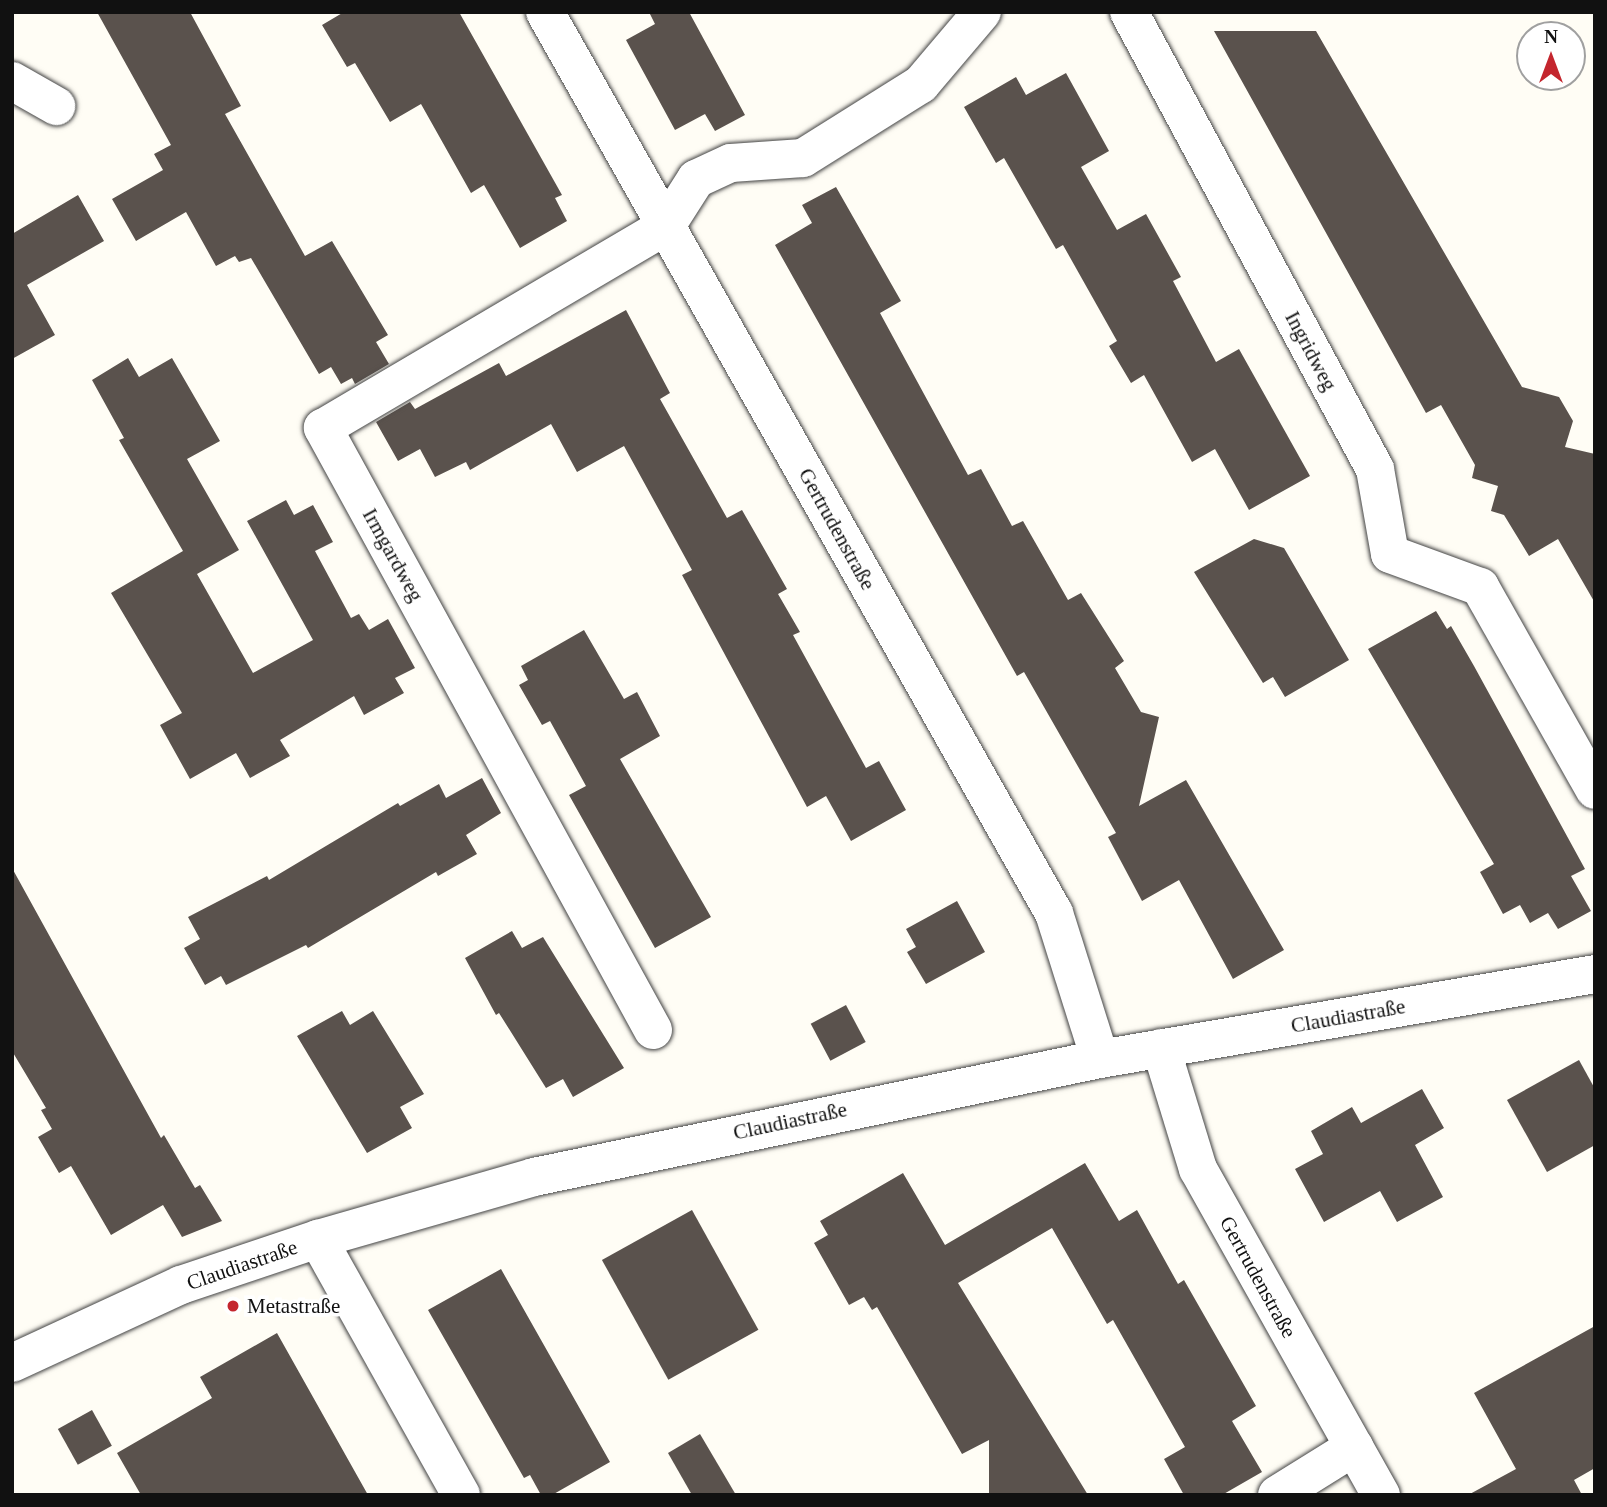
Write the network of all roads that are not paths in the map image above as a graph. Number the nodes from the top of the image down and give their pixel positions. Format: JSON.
{"nodes":[{"id":1,"x":545,"y":12,"type":"edge"},
{"id":2,"x":982,"y":12,"type":"edge"},
{"id":3,"x":1129,"y":12,"type":"edge"},
{"id":4,"x":12,"y":81,"type":"edge"},
{"id":5,"x":56,"y":106,"type":"dead end"},
{"id":6,"x":666,"y":226,"type":"junction"},
{"id":7,"x":1595,"y":790,"type":"edge"},
{"id":8,"x":1595,"y":974,"type":"edge"},
{"id":9,"x":653,"y":1030,"type":"dead end"},
{"id":10,"x":1161,"y":1048,"type":"junction"},
{"id":11,"x":1100,"y":1059,"type":"junction"},
{"id":12,"x":318,"y":1239,"type":"junction"},
{"id":13,"x":12,"y":1363,"type":"edge"},
{"id":14,"x":1354,"y":1447,"type":"junction"},
{"id":15,"x":461,"y":1495,"type":"edge"},
{"id":16,"x":1277,"y":1495,"type":"edge"},
{"id":17,"x":1381,"y":1495,"type":"edge"}],
"edges":[{"from":1,"to":6,"type":"street","name":"Gertrudenstraße"},
{"from":2,"to":6,"type":"street"},
{"from":3,"to":7,"type":"street","name":"Ingridweg"},
{"from":4,"to":5,"type":"street"},
{"from":6,"to":9,"type":"street","name":"Irmgardweg"},
{"from":6,"to":11,"type":"street","name":"Gertrudenstraße"},
{"from":8,"to":10,"type":"street","name":"Claudiastraße"},
{"from":10,"to":11,"type":"street","name":"Claudiastraße"},
{"from":10,"to":14,"type":"street","name":"Gertrudenstraße"},
{"from":11,"to":12,"type":"street","name":"Claudiastraße"},
{"from":12,"to":13,"type":"street","name":"Claudiastraße"},
{"from":12,"to":15,"type":"street"},
{"from":14,"to":16,"type":"street"},
{"from":14,"to":17,"type":"street","name":"Gertrudenstraße"}]}
